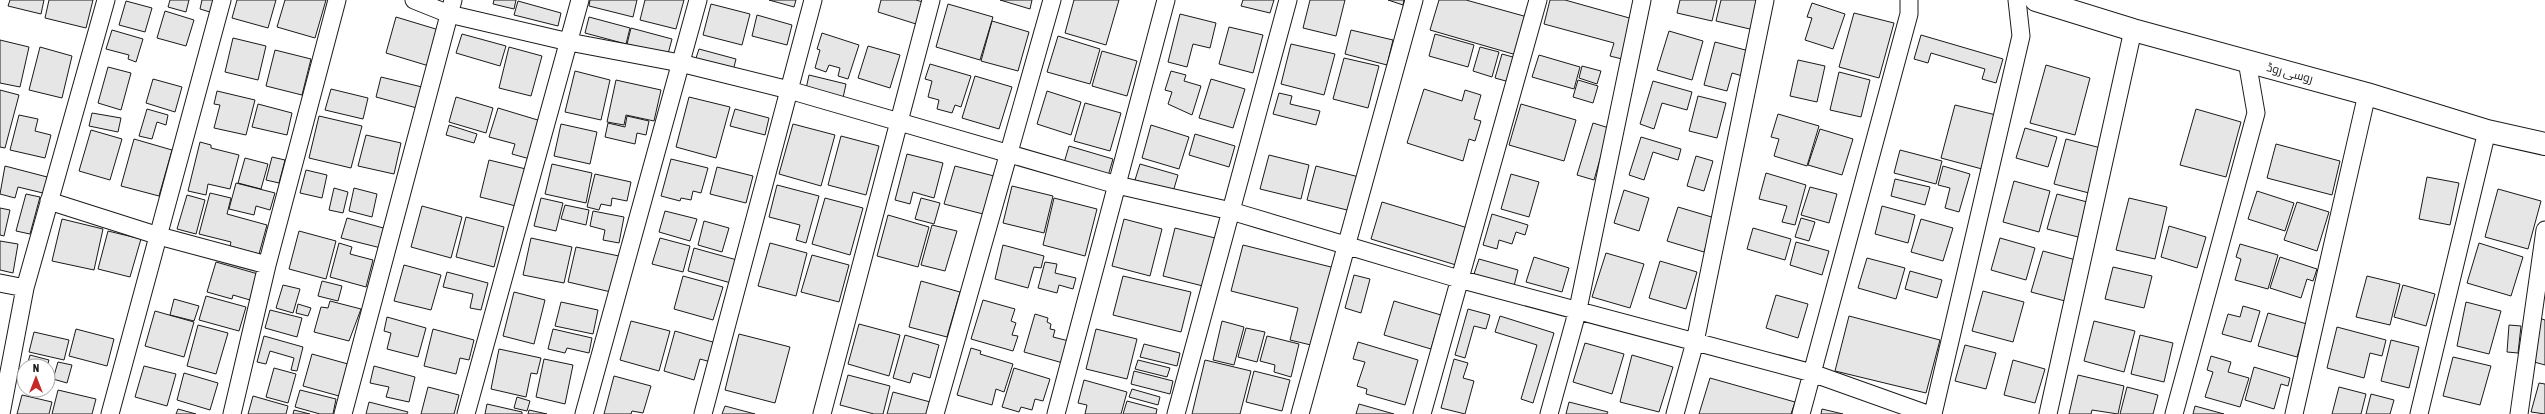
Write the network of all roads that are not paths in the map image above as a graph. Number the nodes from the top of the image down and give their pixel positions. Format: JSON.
{"nodes":[{"id":1,"x":106,"y":0,"type":"edge"},
{"id":2,"x":222,"y":0,"type":"edge"},
{"id":3,"x":337,"y":0,"type":"edge"},
{"id":4,"x":414,"y":0,"type":"edge"},
{"id":5,"x":580,"y":0,"type":"edge"},
{"id":6,"x":698,"y":0,"type":"edge"},
{"id":7,"x":813,"y":0,"type":"edge"},
{"id":8,"x":931,"y":0,"type":"edge"},
{"id":9,"x":1052,"y":0,"type":"edge"},
{"id":10,"x":1166,"y":0,"type":"edge"},
{"id":11,"x":1288,"y":0,"type":"edge"},
{"id":12,"x":1414,"y":0,"type":"edge"},
{"id":13,"x":1538,"y":0,"type":"edge"},
{"id":14,"x":1642,"y":0,"type":"edge"},
{"id":15,"x":1765,"y":0,"type":"edge"},
{"id":16,"x":1909,"y":0,"type":"edge"},
{"id":17,"x":2017,"y":0,"type":"edge"},
{"id":18,"x":2036,"y":0,"type":"edge"},
{"id":19,"x":451,"y":7,"type":"edge"},
{"id":20,"x":2133,"y":30,"type":"junction"},
{"id":21,"x":569,"y":42,"type":"junction"},
{"id":22,"x":2247,"y":61,"type":"junction"},
{"id":23,"x":680,"y":63,"type":"junction"},
{"id":24,"x":789,"y":90,"type":"junction"},
{"id":25,"x":2367,"y":94,"type":"junction"},
{"id":26,"x":897,"y":121,"type":"junction"},
{"id":27,"x":2487,"y":131,"type":"junction"},
{"id":28,"x":2545,"y":144,"type":"edge"},
{"id":29,"x":1009,"y":153,"type":"junction"},
{"id":30,"x":1117,"y":185,"type":"junction"},
{"id":31,"x":49,"y":201,"type":"junction"},
{"id":32,"x":1231,"y":211,"type":"junction"},
{"id":33,"x":2545,"y":230,"type":"edge"},
{"id":34,"x":159,"y":236,"type":"junction"},
{"id":35,"x":1347,"y":246,"type":"junction"},
{"id":36,"x":267,"y":265,"type":"junction"},
{"id":37,"x":1459,"y":279,"type":"junction"},
{"id":38,"x":0,"y":284,"type":"edge"},
{"id":39,"x":25,"y":288,"type":"junction"},
{"id":40,"x":1578,"y":309,"type":"junction"},
{"id":41,"x":1695,"y":342,"type":"junction"},
{"id":42,"x":1812,"y":373,"type":"junction"},
{"id":43,"x":1,"y":414,"type":"edge"},
{"id":44,"x":110,"y":414,"type":"edge"},
{"id":45,"x":232,"y":414,"type":"edge"},
{"id":46,"x":343,"y":414,"type":"edge"},
{"id":47,"x":466,"y":414,"type":"edge"},
{"id":48,"x":584,"y":414,"type":"edge"},
{"id":49,"x":703,"y":414,"type":"edge"},
{"id":50,"x":822,"y":414,"type":"edge"},
{"id":51,"x":935,"y":414,"type":"edge"},
{"id":52,"x":1056,"y":414,"type":"edge"},
{"id":53,"x":1176,"y":414,"type":"edge"},
{"id":54,"x":1300,"y":414,"type":"edge"},
{"id":55,"x":1422,"y":414,"type":"edge"},
{"id":56,"x":1549,"y":414,"type":"edge"},
{"id":57,"x":1675,"y":414,"type":"edge"},
{"id":58,"x":1801,"y":414,"type":"edge"},
{"id":59,"x":1927,"y":414,"type":"edge"},
{"id":60,"x":1933,"y":414,"type":"edge"},
{"id":61,"x":2048,"y":414,"type":"edge"},
{"id":62,"x":2174,"y":414,"type":"edge"},
{"id":63,"x":2294,"y":414,"type":"edge"},
{"id":64,"x":2419,"y":414,"type":"edge"},
{"id":65,"x":2519,"y":414,"type":"edge"}],
"edges":[{"from":1,"to":31,"type":"street"},
{"from":2,"to":34,"type":"street"},
{"from":3,"to":36,"type":"street"},
{"from":4,"to":19,"type":"street"},
{"from":5,"to":21,"type":"street"},
{"from":6,"to":23,"type":"street"},
{"from":7,"to":24,"type":"street"},
{"from":8,"to":26,"type":"street"},
{"from":9,"to":29,"type":"street"},
{"from":10,"to":30,"type":"street"},
{"from":11,"to":32,"type":"street"},
{"from":12,"to":35,"type":"street"},
{"from":13,"to":37,"type":"street"},
{"from":14,"to":40,"type":"street"},
{"from":15,"to":41,"type":"street"},
{"from":16,"to":42,"type":"street"},
{"from":17,"to":60,"type":"street"},
{"from":18,"to":20,"type":"main road","name":"روسی روڈ"},
{"from":19,"to":21,"type":"street"},
{"from":19,"to":46,"type":"street"},
{"from":20,"to":22,"type":"main road","name":"روسی روڈ"},
{"from":20,"to":61,"type":"street"},
{"from":21,"to":23,"type":"street"},
{"from":21,"to":47,"type":"street"},
{"from":22,"to":25,"type":"main road","name":"روسی روڈ"},
{"from":22,"to":62,"type":"street"},
{"from":23,"to":24,"type":"street"},
{"from":23,"to":48,"type":"street"},
{"from":24,"to":26,"type":"street"},
{"from":24,"to":49,"type":"street"},
{"from":25,"to":27,"type":"main road","name":"روسی روڈ"},
{"from":25,"to":63,"type":"street"},
{"from":26,"to":29,"type":"street"},
{"from":26,"to":50,"type":"street"},
{"from":27,"to":28,"type":"main road","name":"روسی روڈ"},
{"from":27,"to":64,"type":"street"},
{"from":29,"to":30,"type":"street"},
{"from":29,"to":51,"type":"street"},
{"from":30,"to":32,"type":"street"},
{"from":30,"to":52,"type":"street"},
{"from":31,"to":34,"type":"street"},
{"from":31,"to":39,"type":"street"},
{"from":32,"to":35,"type":"street"},
{"from":32,"to":53,"type":"street"},
{"from":33,"to":65,"type":"street"},
{"from":34,"to":36,"type":"street"},
{"from":34,"to":44,"type":"street"},
{"from":35,"to":37,"type":"street"},
{"from":35,"to":54,"type":"street"},
{"from":36,"to":45,"type":"street"},
{"from":37,"to":40,"type":"street"},
{"from":37,"to":55,"type":"street"},
{"from":38,"to":39,"type":"street"},
{"from":39,"to":43,"type":"street"},
{"from":40,"to":41,"type":"street"},
{"from":40,"to":56,"type":"street"},
{"from":41,"to":42,"type":"street"},
{"from":41,"to":57,"type":"street"},
{"from":42,"to":58,"type":"street"},
{"from":42,"to":59,"type":"street"}]}
